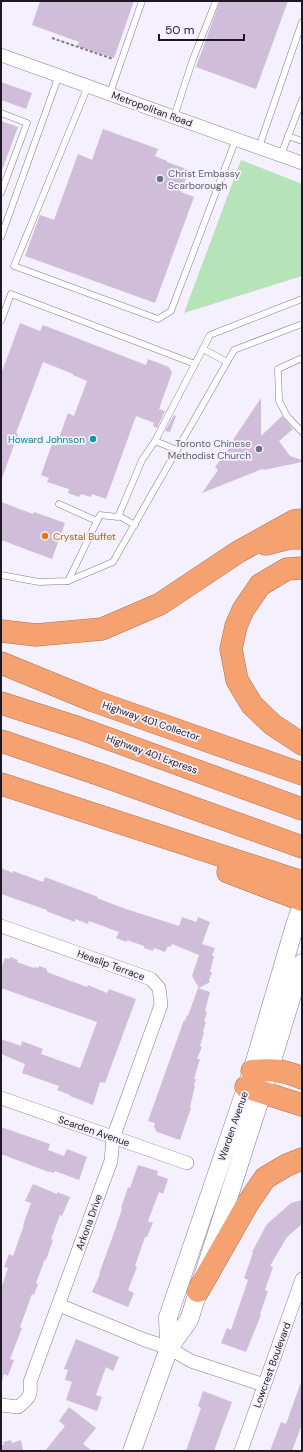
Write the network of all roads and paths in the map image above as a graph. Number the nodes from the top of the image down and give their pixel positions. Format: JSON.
{"nodes":[{"id":1,"x":142,"y":1,"type":"edge"},
{"id":2,"x":216,"y":1,"type":"edge"},
{"id":3,"x":302,"y":22,"type":"edge"},
{"id":4,"x":52,"y":38,"type":"dead end"},
{"id":5,"x":1,"y":55,"type":"edge"},
{"id":6,"x":121,"y":62,"type":"junction"},
{"id":7,"x":59,"y":75,"type":"junction"},
{"id":8,"x":88,"y":86,"type":"junction"},
{"id":9,"x":110,"y":94,"type":"junction"},
{"id":10,"x":302,"y":100,"type":"edge"},
{"id":11,"x":1,"y":113,"type":"edge"},
{"id":12,"x":174,"y":117,"type":"junction"},
{"id":13,"x":288,"y":136,"type":"junction"},
{"id":14,"x":236,"y":139,"type":"junction"},
{"id":15,"x":302,"y":141,"type":"edge"},
{"id":16,"x":258,"y":147,"type":"junction"},
{"id":17,"x":281,"y":155,"type":"junction"},
{"id":18,"x":302,"y":163,"type":"edge"},
{"id":19,"x":1,"y":193,"type":"edge"},
{"id":20,"x":1,"y":237,"type":"edge"},
{"id":21,"x":302,"y":299,"type":"edge"},
{"id":22,"x":1,"y":321,"type":"edge"},
{"id":23,"x":302,"y":324,"type":"edge"},
{"id":24,"x":203,"y":349,"type":"junction"},
{"id":25,"x":302,"y":358,"type":"edge"},
{"id":26,"x":227,"y":362,"type":"junction"},
{"id":27,"x":195,"y":364,"type":"junction"},
{"id":28,"x":302,"y":432,"type":"edge"},
{"id":29,"x":155,"y":441,"type":"junction"},
{"id":30,"x":177,"y":450,"type":"junction"},
{"id":31,"x":59,"y":504,"type":"dead end"},
{"id":32,"x":119,"y":516,"type":"junction"},
{"id":33,"x":302,"y":520,"type":"edge"},
{"id":34,"x":97,"y":521,"type":"junction"},
{"id":35,"x":134,"y":525,"type":"junction"},
{"id":36,"x":302,"y":538,"type":"edge"},
{"id":37,"x":238,"y":552,"type":"junction"},
{"id":38,"x":302,"y":568,"type":"edge"},
{"id":39,"x":1,"y":575,"type":"edge"},
{"id":40,"x":68,"y":581,"type":"junction"},
{"id":41,"x":1,"y":631,"type":"edge"},
{"id":42,"x":1,"y":663,"type":"edge"},
{"id":43,"x":1,"y":696,"type":"edge"},
{"id":44,"x":1,"y":703,"type":"edge"},
{"id":45,"x":79,"y":728,"type":"junction"},
{"id":46,"x":1,"y":741,"type":"edge"},
{"id":47,"x":302,"y":744,"type":"edge"},
{"id":48,"x":302,"y":774,"type":"edge"},
{"id":49,"x":8,"y":787,"type":"edge"},
{"id":50,"x":302,"y":809,"type":"edge"},
{"id":51,"x":302,"y":847,"type":"edge"},
{"id":52,"x":302,"y":882,"type":"edge"},
{"id":53,"x":302,"y":900,"type":"edge"},
{"id":54,"x":302,"y":905,"type":"edge"},
{"id":55,"x":1,"y":926,"type":"edge"},
{"id":56,"x":302,"y":963,"type":"edge"},
{"id":57,"x":302,"y":1078,"type":"edge"},
{"id":58,"x":257,"y":1080,"type":"junction"},
{"id":59,"x":1,"y":1098,"type":"edge"},
{"id":60,"x":302,"y":1106,"type":"edge"},
{"id":61,"x":113,"y":1138,"type":"junction"},
{"id":62,"x":302,"y":1159,"type":"edge"},
{"id":63,"x":187,"y":1163,"type":"dead end"},
{"id":64,"x":302,"y":1279,"type":"edge"},
{"id":65,"x":198,"y":1291,"type":"junction"},
{"id":66,"x":59,"y":1305,"type":"junction"},
{"id":67,"x":169,"y":1348,"type":"junction"},
{"id":68,"x":264,"y":1385,"type":"junction"},
{"id":69,"x":1,"y":1405,"type":"edge"},
{"id":70,"x":132,"y":1451,"type":"edge"},
{"id":71,"x":240,"y":1451,"type":"edge"}],
"edges":[{"from":1,"to":6,"type":"lane"},
{"from":2,"to":12,"type":"lane"},
{"from":3,"to":16,"type":"lane"},
{"from":4,"to":6,"type":"path"},
{"from":5,"to":7,"type":"street","name":"Metropolitan Road"},
{"from":6,"to":9,"type":"lane"},
{"from":7,"to":8,"type":"street","name":"Metropolitan Road"},
{"from":7,"to":20,"type":"lane"},
{"from":8,"to":9,"type":"street","name":"Metropolitan Road"},
{"from":8,"to":14,"type":"lane"},
{"from":9,"to":12,"type":"street","name":"Metropolitan Road"},
{"from":10,"to":13,"type":"lane"},
{"from":11,"to":19,"type":"lane"},
{"from":12,"to":14,"type":"street","name":"Metropolitan Road"},
{"from":13,"to":15,"type":"lane"},
{"from":13,"to":17,"type":"lane"},
{"from":14,"to":16,"type":"street","name":"Metropolitan Road"},
{"from":16,"to":17,"type":"street","name":"Metropolitan Road"},
{"from":17,"to":18,"type":"street","name":"Metropolitan Road"},
{"from":21,"to":24,"type":"lane"},
{"from":22,"to":27,"type":"lane"},
{"from":23,"to":26,"type":"lane"},
{"from":24,"to":26,"type":"lane"},
{"from":24,"to":27,"type":"lane"},
{"from":25,"to":28,"type":"lane"},
{"from":26,"to":30,"type":"lane"},
{"from":27,"to":29,"type":"lane"},
{"from":29,"to":30,"type":"lane"},
{"from":29,"to":32,"type":"lane"},
{"from":30,"to":35,"type":"lane"},
{"from":31,"to":34,"type":"lane"},
{"from":32,"to":34,"type":"lane"},
{"from":32,"to":35,"type":"lane"},
{"from":33,"to":37,"type":"highway"},
{"from":34,"to":40,"type":"lane"},
{"from":35,"to":40,"type":"lane"},
{"from":36,"to":37,"type":"highway"},
{"from":37,"to":41,"type":"highway"},
{"from":38,"to":47,"type":"highway"},
{"from":39,"to":40,"type":"lane"},
{"from":42,"to":48,"type":"highway","name":"Highway 401 Collector"},
{"from":43,"to":45,"type":"highway"},
{"from":44,"to":45,"type":"highway","name":"Highway 401 Express"},
{"from":45,"to":50,"type":"highway","name":"Highway 401 Express"},
{"from":46,"to":51,"type":"highway"},
{"from":49,"to":52,"type":"highway"},
{"from":49,"to":53,"type":"highway"},
{"from":54,"to":58,"type":"main road","name":"Warden Avenue"},
{"from":55,"to":61,"type":"street","name":"Heaslip Terrace"},
{"from":56,"to":58,"type":"main road","name":"Warden Avenue"},
{"from":57,"to":58,"type":"highway"},
{"from":58,"to":60,"type":"highway"},
{"from":58,"to":65,"type":"main road","name":"Warden Avenue"},
{"from":58,"to":67,"type":"main road","name":"Warden Avenue"},
{"from":59,"to":61,"type":"street","name":"Scarden Avenue"},
{"from":61,"to":63,"type":"street","name":"Scarden Avenue"},
{"from":61,"to":66,"type":"street","name":"Arkona Drive"},
{"from":62,"to":65,"type":"highway"},
{"from":64,"to":68,"type":"street","name":"Lowcrest Boulevard"},
{"from":65,"to":67,"type":"main road","name":"Warden Avenue"},
{"from":66,"to":67,"type":"street"},
{"from":66,"to":69,"type":"street","name":"Arkona Drive"},
{"from":67,"to":68,"type":"street"},
{"from":67,"to":70,"type":"main road","name":"Warden Avenue"},
{"from":68,"to":71,"type":"street","name":"Lowcrest Boulevard"}]}
